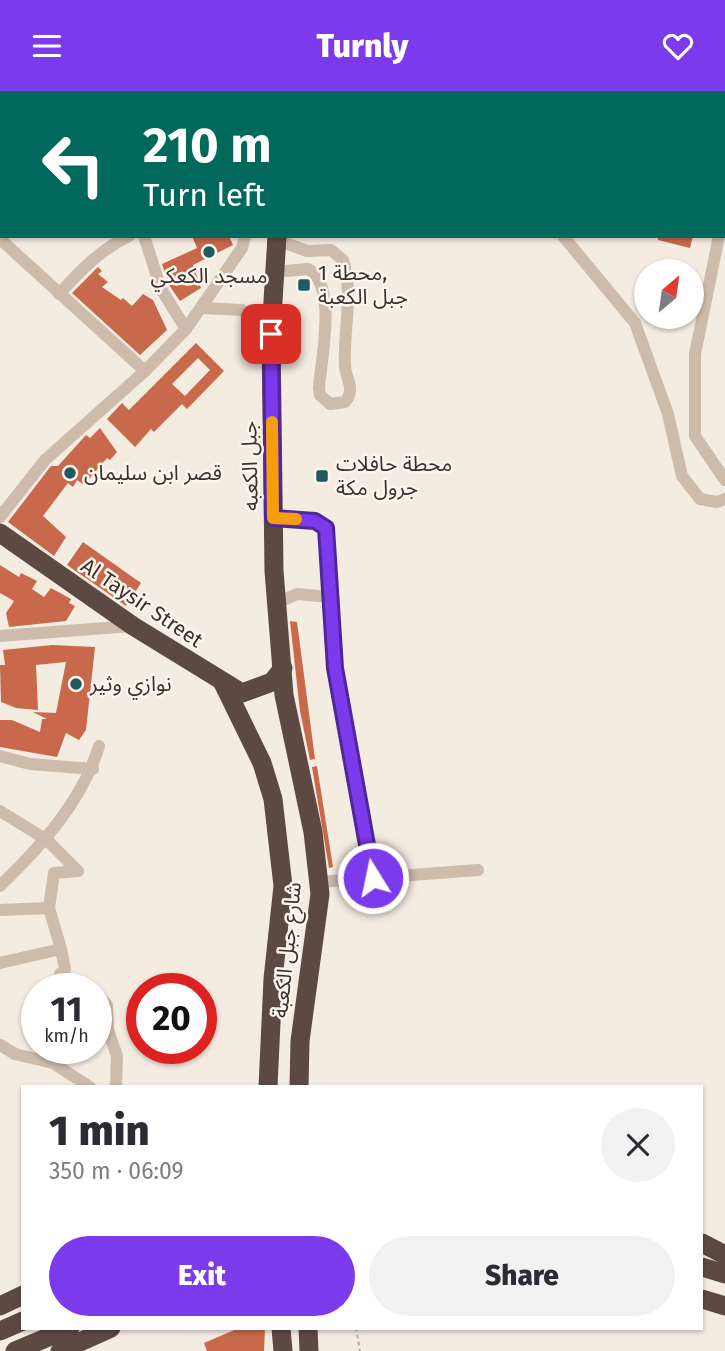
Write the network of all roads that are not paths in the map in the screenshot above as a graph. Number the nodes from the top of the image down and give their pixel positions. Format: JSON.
{"nodes":[{"id":1,"x":125,"y":238,"type":"edge"},
{"id":2,"x":145,"y":238,"type":"edge"},
{"id":3,"x":244,"y":238,"type":"edge"},
{"id":4,"x":277,"y":238,"type":"edge"},
{"id":5,"x":565,"y":238,"type":"edge"},
{"id":6,"x":719,"y":238,"type":"edge"},
{"id":7,"x":0,"y":239,"type":"edge"},
{"id":8,"x":275,"y":272,"type":"junction"},
{"id":9,"x":59,"y":294,"type":"junction"},
{"id":10,"x":203,"y":308,"type":"junction"},
{"id":11,"x":186,"y":329,"type":"junction"},
{"id":12,"x":271,"y":334,"type":"junction"},
{"id":13,"x":145,"y":371,"type":"junction"},
{"id":14,"x":725,"y":480,"type":"edge"},
{"id":15,"x":725,"y":499,"type":"edge"},
{"id":16,"x":0,"y":517,"type":"edge"},
{"id":17,"x":273,"y":518,"type":"junction"},
{"id":18,"x":0,"y":533,"type":"edge"},
{"id":19,"x":330,"y":597,"type":"junction"},
{"id":20,"x":277,"y":603,"type":"junction"},
{"id":21,"x":133,"y":626,"type":"junction"},
{"id":22,"x":0,"y":636,"type":"edge"},
{"id":23,"x":284,"y":668,"type":"junction"},
{"id":24,"x":223,"y":683,"type":"junction"},
{"id":25,"x":284,"y":695,"type":"joint"},
{"id":26,"x":99,"y":746,"type":"dead end"},
{"id":27,"x":0,"y":756,"type":"edge"},
{"id":28,"x":93,"y":769,"type":"junction"},
{"id":29,"x":0,"y":811,"type":"edge"},
{"id":30,"x":47,"y":840,"type":"junction"},
{"id":31,"x":478,"y":870,"type":"dead end"},
{"id":32,"x":373,"y":878,"type":"junction"},
{"id":33,"x":318,"y":882,"type":"junction"},
{"id":34,"x":0,"y":885,"type":"edge"},
{"id":35,"x":49,"y":908,"type":"junction"},
{"id":36,"x":0,"y":910,"type":"edge"},
{"id":37,"x":61,"y":949,"type":"junction"},
{"id":38,"x":0,"y":963,"type":"edge"},
{"id":39,"x":63,"y":973,"type":"edge"},
{"id":40,"x":112,"y":1042,"type":"edge"},
{"id":41,"x":0,"y":1045,"type":"edge"},
{"id":42,"x":21,"y":1055,"type":"edge"},
{"id":43,"x":55,"y":1064,"type":"edge"},
{"id":44,"x":87,"y":1085,"type":"edge"},
{"id":45,"x":116,"y":1085,"type":"edge"},
{"id":46,"x":268,"y":1085,"type":"edge"},
{"id":47,"x":299,"y":1085,"type":"edge"},
{"id":48,"x":703,"y":1244,"type":"edge"},
{"id":49,"x":725,"y":1255,"type":"edge"},
{"id":50,"x":703,"y":1267,"type":"edge"},
{"id":51,"x":725,"y":1274,"type":"edge"},
{"id":52,"x":21,"y":1296,"type":"edge"},
{"id":53,"x":703,"y":1299,"type":"edge"},
{"id":54,"x":0,"y":1306,"type":"edge"},
{"id":55,"x":725,"y":1307,"type":"edge"},
{"id":56,"x":703,"y":1314,"type":"edge"},
{"id":57,"x":725,"y":1316,"type":"edge"},
{"id":58,"x":21,"y":1322,"type":"edge"},
{"id":59,"x":64,"y":1330,"type":"edge"},
{"id":60,"x":107,"y":1330,"type":"edge"},
{"id":61,"x":281,"y":1330,"type":"edge"},
{"id":62,"x":308,"y":1330,"type":"edge"},
{"id":63,"x":0,"y":1331,"type":"edge"},
{"id":64,"x":15,"y":1351,"type":"edge"},
{"id":65,"x":60,"y":1351,"type":"edge"},
{"id":66,"x":283,"y":1351,"type":"edge"},
{"id":67,"x":309,"y":1351,"type":"edge"}],
"edges":[{"from":1,"to":9,"type":"street"},
{"from":2,"to":11,"type":"street"},
{"from":3,"to":10,"type":"street"},
{"from":4,"to":8,"type":"highway","name":"جبل الكعبه"},
{"from":4,"to":8,"type":"street"},
{"from":5,"to":15,"type":"street"},
{"from":6,"to":14,"type":"street"},
{"from":7,"to":9,"type":"street"},
{"from":8,"to":12,"type":"highway","name":"جبل الكعبه"},
{"from":9,"to":13,"type":"street"},
{"from":10,"to":11,"type":"street"},
{"from":10,"to":12,"type":"street"},
{"from":11,"to":13,"type":"street"},
{"from":12,"to":17,"type":"highway","name":"جبل الكعبه"},
{"from":13,"to":16,"type":"street"},
{"from":17,"to":19,"type":"street"},
{"from":17,"to":20,"type":"highway","name":"جبل الكعبه"},
{"from":18,"to":21,"type":"highway","name":"Al Taysir Street"},
{"from":19,"to":20,"type":"street"},
{"from":19,"to":32,"type":"street"},
{"from":20,"to":23,"type":"highway","name":"جبل الكعبه"},
{"from":21,"to":22,"type":"street"},
{"from":21,"to":24,"type":"highway","name":"Al Taysir Street"},
{"from":23,"to":24,"type":"highway"},
{"from":23,"to":25,"type":"highway","name":"جبل الكعبه"},
{"from":24,"to":46,"type":"highway","name":"شارع جبل الكعبة"},
{"from":25,"to":33,"type":"highway","name":"شارع جبل الكعبة"},
{"from":26,"to":28,"type":"street"},
{"from":27,"to":28,"type":"street"},
{"from":28,"to":30,"type":"street"},
{"from":29,"to":30,"type":"street"},
{"from":30,"to":34,"type":"street"},
{"from":30,"to":35,"type":"street"},
{"from":31,"to":32,"type":"street"},
{"from":32,"to":33,"type":"street"},
{"from":33,"to":47,"type":"highway","name":"شارع جبل الكعبة"},
{"from":35,"to":36,"type":"street"},
{"from":35,"to":37,"type":"street"},
{"from":37,"to":38,"type":"street"},
{"from":37,"to":39,"type":"street"},
{"from":40,"to":45,"type":"street"},
{"from":41,"to":42,"type":"street"},
{"from":43,"to":44,"type":"street"},
{"from":48,"to":49,"type":"highway"},
{"from":50,"to":51,"type":"highway"},
{"from":52,"to":54,"type":"highway"},
{"from":53,"to":55,"type":"highway"},
{"from":56,"to":57,"type":"highway"},
{"from":58,"to":63,"type":"highway"},
{"from":59,"to":64,"type":"highway"},
{"from":60,"to":65,"type":"highway"},
{"from":61,"to":66,"type":"highway"},
{"from":62,"to":67,"type":"highway"}]}
